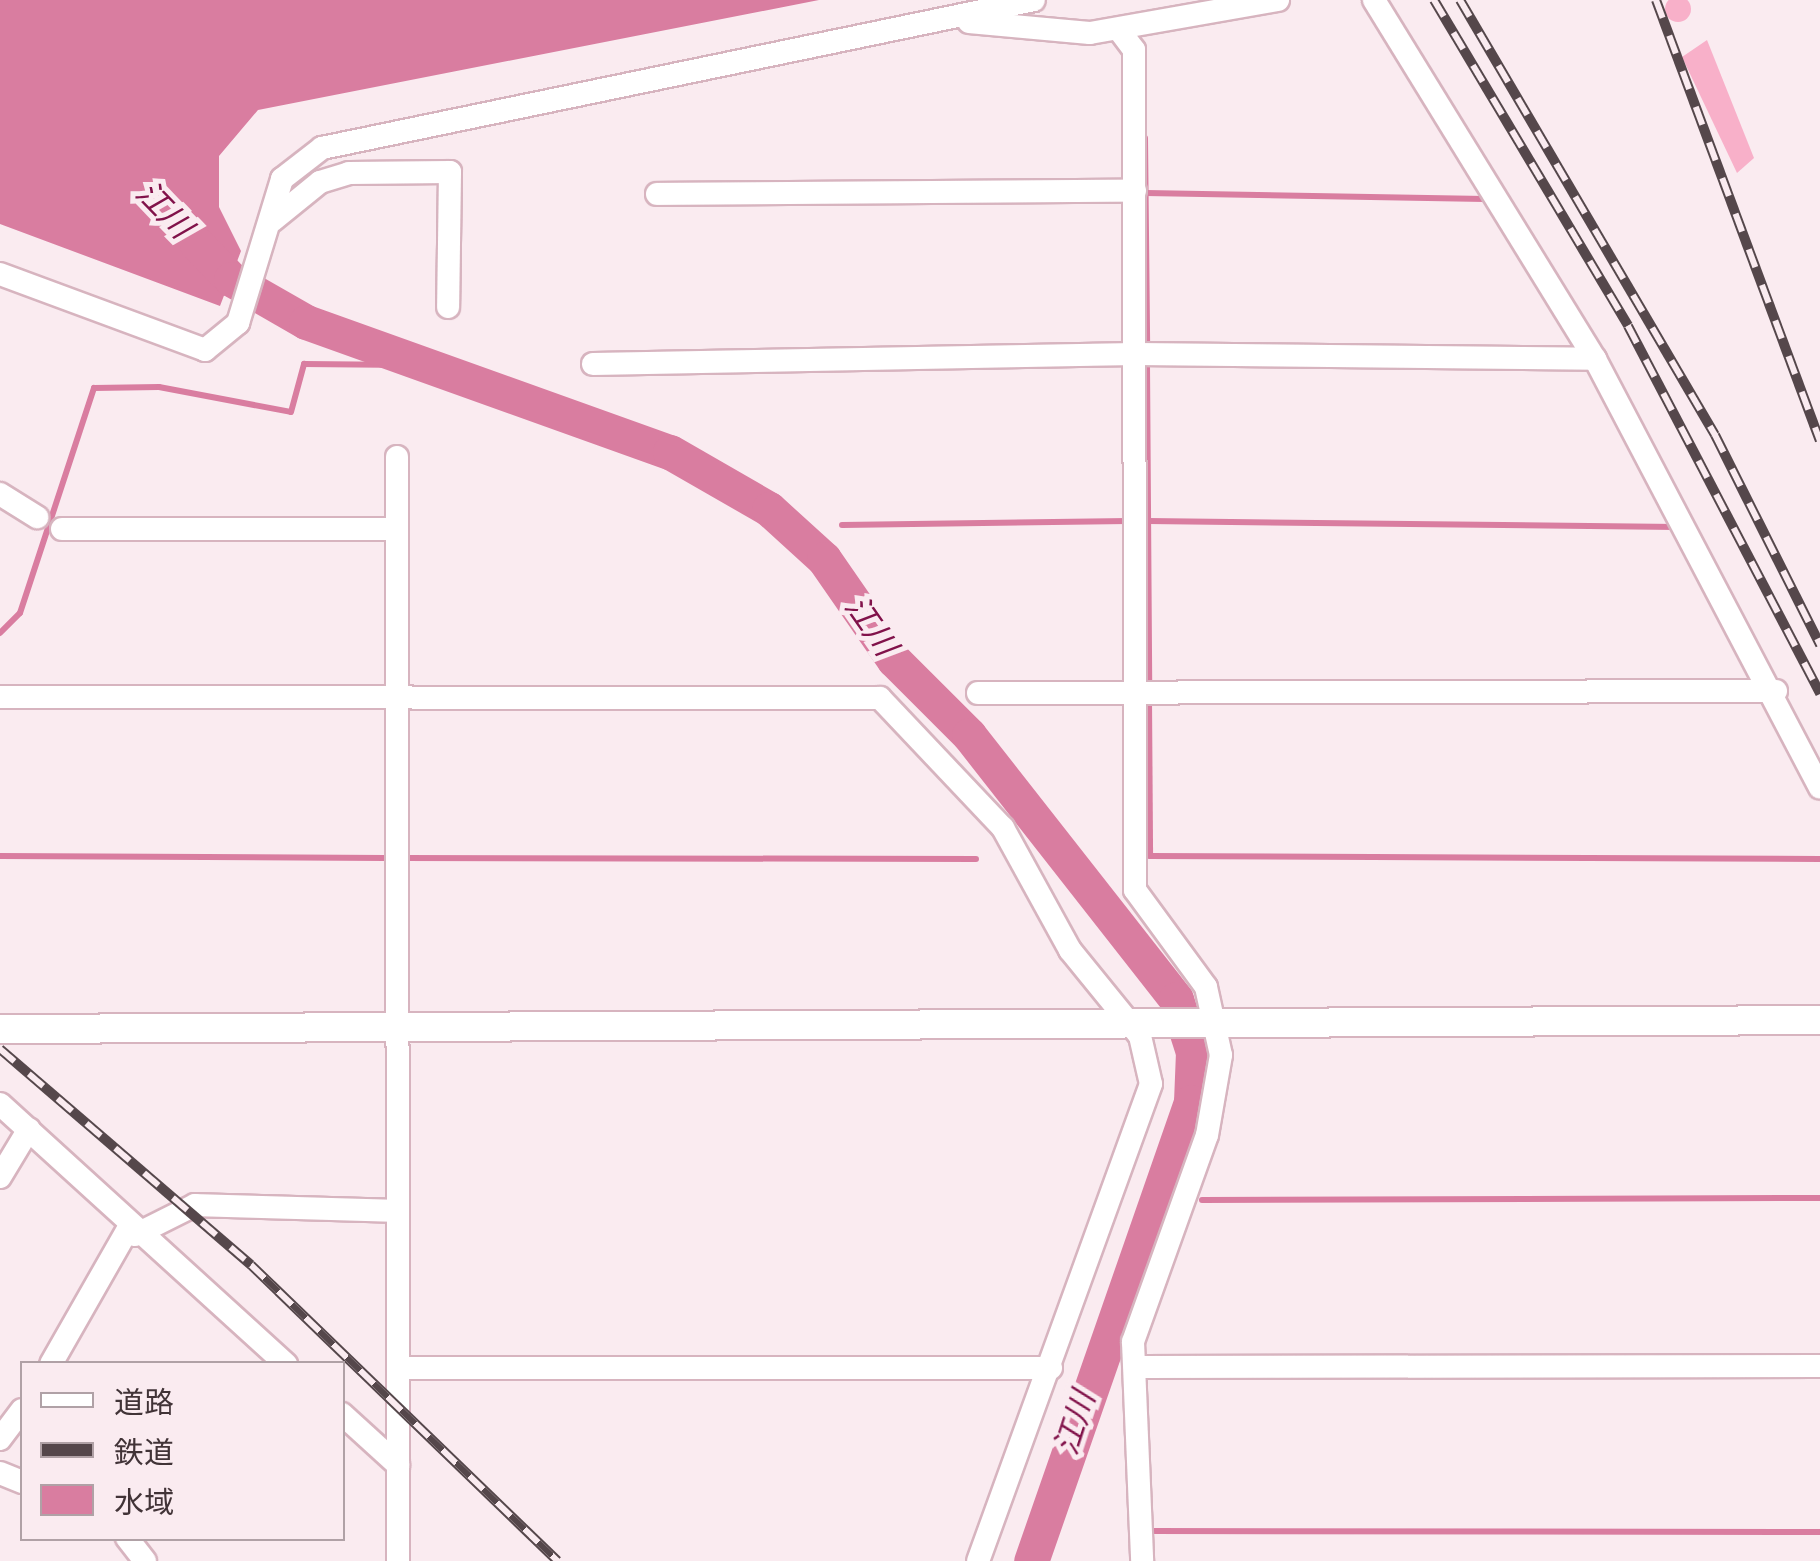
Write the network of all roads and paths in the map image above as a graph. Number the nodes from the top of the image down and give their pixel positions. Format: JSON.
{"nodes":[{"id":1,"x":1034,"y":0,"type":"edge"},
{"id":2,"x":1278,"y":0,"type":"edge"},
{"id":3,"x":1374,"y":0,"type":"edge"},
{"id":4,"x":945,"y":20,"type":"junction"},
{"id":5,"x":1119,"y":30,"type":"junction"},
{"id":6,"x":1135,"y":191,"type":"junction"},
{"id":7,"x":657,"y":194,"type":"dead end"},
{"id":8,"x":272,"y":221,"type":"junction"},
{"id":9,"x":0,"y":274,"type":"edge"},
{"id":10,"x":448,"y":306,"type":"dead end"},
{"id":11,"x":1137,"y":354,"type":"junction"},
{"id":12,"x":1595,"y":359,"type":"junction"},
{"id":13,"x":593,"y":364,"type":"dead end"},
{"id":14,"x":397,"y":457,"type":"dead end"},
{"id":15,"x":0,"y":494,"type":"edge"},
{"id":16,"x":37,"y":518,"type":"dead end"},
{"id":17,"x":62,"y":528,"type":"dead end"},
{"id":18,"x":396,"y":529,"type":"junction"},
{"id":19,"x":1139,"y":689,"type":"junction"},
{"id":20,"x":1776,"y":691,"type":"junction"},
{"id":21,"x":978,"y":693,"type":"dead end"},
{"id":22,"x":0,"y":697,"type":"edge"},
{"id":23,"x":397,"y":700,"type":"junction"},
{"id":24,"x":1820,"y":788,"type":"edge"},
{"id":25,"x":1820,"y":1020,"type":"edge"},
{"id":26,"x":1138,"y":1023,"type":"junction"},
{"id":27,"x":1215,"y":1023,"type":"junction"},
{"id":28,"x":0,"y":1029,"type":"edge"},
{"id":29,"x":398,"y":1029,"type":"junction"},
{"id":30,"x":0,"y":1104,"type":"edge"},
{"id":31,"x":29,"y":1129,"type":"junction"},
{"id":32,"x":0,"y":1177,"type":"edge"},
{"id":33,"x":398,"y":1211,"type":"junction"},
{"id":34,"x":132,"y":1232,"type":"junction"},
{"id":35,"x":53,"y":1361,"type":"edge"},
{"id":36,"x":282,"y":1361,"type":"edge"},
{"id":37,"x":1820,"y":1366,"type":"edge"},
{"id":38,"x":1140,"y":1367,"type":"junction"},
{"id":39,"x":398,"y":1368,"type":"junction"},
{"id":40,"x":1051,"y":1368,"type":"junction"},
{"id":41,"x":20,"y":1413,"type":"edge"},
{"id":42,"x":345,"y":1417,"type":"edge"},
{"id":43,"x":0,"y":1439,"type":"edge"},
{"id":44,"x":398,"y":1465,"type":"junction"},
{"id":45,"x":129,"y":1541,"type":"edge"},
{"id":46,"x":145,"y":1561,"type":"edge"},
{"id":47,"x":398,"y":1561,"type":"edge"},
{"id":48,"x":978,"y":1561,"type":"edge"},
{"id":49,"x":1142,"y":1561,"type":"edge"}],
"edges":[{"from":1,"to":4,"type":"street"},
{"from":2,"to":5,"type":"street"},
{"from":3,"to":12,"type":"street"},
{"from":4,"to":5,"type":"street"},
{"from":4,"to":8,"type":"street"},
{"from":5,"to":6,"type":"street"},
{"from":6,"to":7,"type":"street"},
{"from":6,"to":11,"type":"street"},
{"from":8,"to":9,"type":"street"},
{"from":8,"to":10,"type":"street"},
{"from":11,"to":12,"type":"street"},
{"from":11,"to":13,"type":"street"},
{"from":11,"to":19,"type":"street"},
{"from":12,"to":20,"type":"street"},
{"from":14,"to":18,"type":"street"},
{"from":15,"to":16,"type":"street"},
{"from":17,"to":18,"type":"street"},
{"from":18,"to":23,"type":"street"},
{"from":19,"to":20,"type":"street"},
{"from":19,"to":21,"type":"street"},
{"from":19,"to":27,"type":"street"},
{"from":20,"to":24,"type":"street"},
{"from":22,"to":23,"type":"street"},
{"from":23,"to":26,"type":"street"},
{"from":23,"to":29,"type":"street"},
{"from":25,"to":27,"type":"street"},
{"from":26,"to":27,"type":"street"},
{"from":26,"to":29,"type":"street"},
{"from":26,"to":40,"type":"street"},
{"from":27,"to":38,"type":"street"},
{"from":28,"to":29,"type":"street"},
{"from":29,"to":33,"type":"street"},
{"from":30,"to":31,"type":"street"},
{"from":31,"to":32,"type":"street"},
{"from":31,"to":34,"type":"street"},
{"from":33,"to":34,"type":"street"},
{"from":33,"to":39,"type":"street"},
{"from":34,"to":35,"type":"street"},
{"from":34,"to":36,"type":"street"},
{"from":37,"to":38,"type":"street"},
{"from":38,"to":49,"type":"street"},
{"from":39,"to":40,"type":"street"},
{"from":39,"to":44,"type":"street"},
{"from":40,"to":48,"type":"street"},
{"from":41,"to":43,"type":"street"},
{"from":42,"to":44,"type":"street"},
{"from":44,"to":47,"type":"street"},
{"from":45,"to":46,"type":"street"}]}
